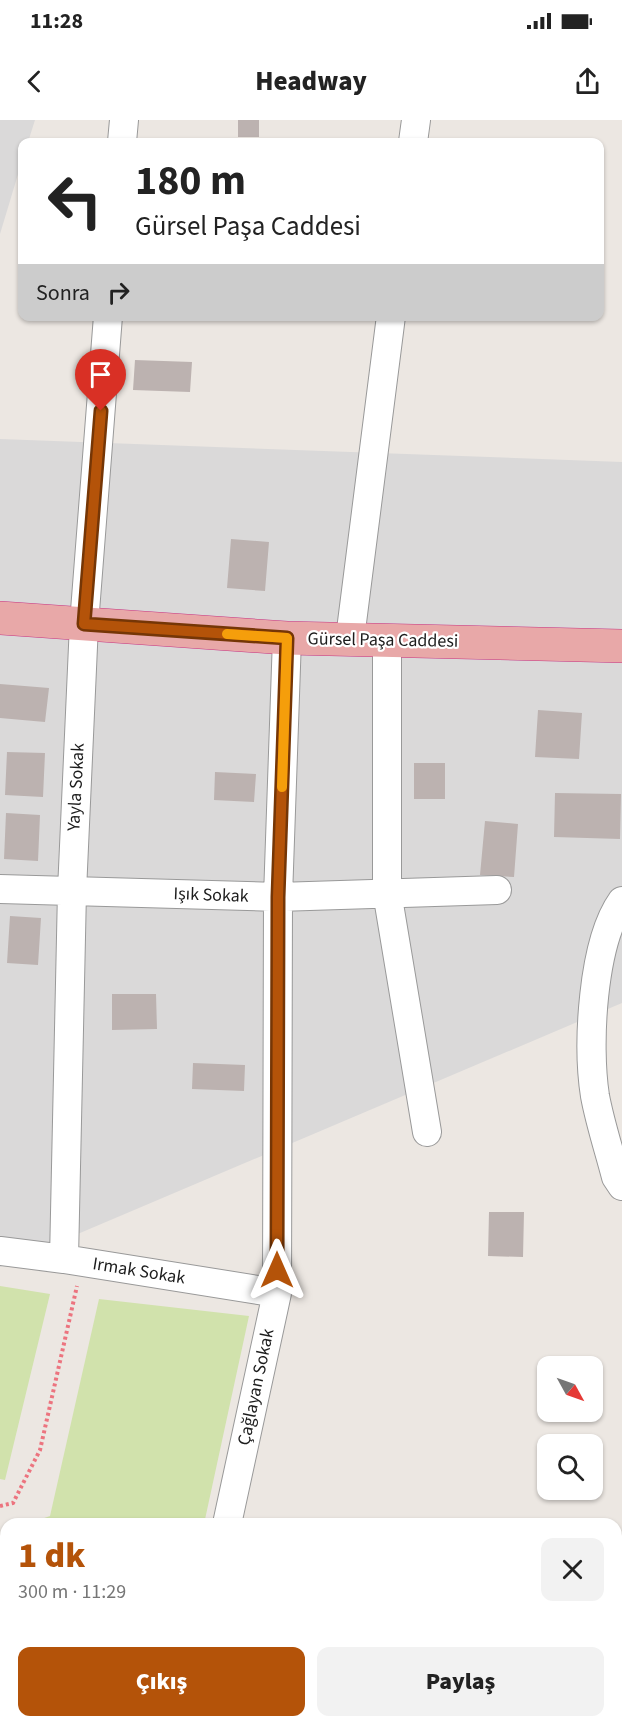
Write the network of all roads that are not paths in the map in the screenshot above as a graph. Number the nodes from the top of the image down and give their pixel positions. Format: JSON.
{"nodes":[{"id":1,"x":124,"y":120,"type":"edge"},
{"id":2,"x":416,"y":120,"type":"edge"},
{"id":3,"x":122,"y":138,"type":"edge"},
{"id":4,"x":414,"y":138,"type":"edge"},
{"id":5,"x":108,"y":321,"type":"edge"},
{"id":6,"x":390,"y":321,"type":"edge"},
{"id":7,"x":0,"y":618,"type":"edge"},
{"id":8,"x":84,"y":624,"type":"junction"},
{"id":9,"x":287,"y":638,"type":"junction"},
{"id":10,"x":350,"y":638,"type":"junction"},
{"id":11,"x":387,"y":640,"type":"junction"},
{"id":12,"x":622,"y":646,"type":"edge"},
{"id":13,"x":0,"y":889,"type":"edge"},
{"id":14,"x":497,"y":890,"type":"dead end"},
{"id":15,"x":72,"y":891,"type":"junction"},
{"id":16,"x":387,"y":892,"type":"junction"},
{"id":17,"x":278,"y":897,"type":"junction"},
{"id":18,"x":622,"y":901,"type":"edge"},
{"id":19,"x":428,"y":1132,"type":"dead end"},
{"id":20,"x":622,"y":1186,"type":"edge"},
{"id":21,"x":0,"y":1251,"type":"edge"},
{"id":22,"x":73,"y":1260,"type":"junction"},
{"id":23,"x":277,"y":1293,"type":"junction"},
{"id":24,"x":228,"y":1518,"type":"edge"}],
"edges":[{"from":1,"to":3,"type":"street"},
{"from":2,"to":4,"type":"street"},
{"from":5,"to":8,"type":"street","name":"Yayla Sokak"},
{"from":6,"to":10,"type":"street"},
{"from":7,"to":8,"type":"highway","name":"Gürsel Paşa Caddesi"},
{"from":8,"to":9,"type":"highway","name":"Gürsel Paşa Caddesi"},
{"from":8,"to":15,"type":"street","name":"Yayla Sokak"},
{"from":9,"to":10,"type":"highway","name":"Gürsel Paşa Caddesi"},
{"from":9,"to":17,"type":"street","name":"Çağlayan Sokak"},
{"from":10,"to":11,"type":"highway","name":"Gürsel Paşa Caddesi"},
{"from":11,"to":12,"type":"highway","name":"Gürsel Paşa Caddesi"},
{"from":11,"to":16,"type":"street"},
{"from":13,"to":15,"type":"street","name":"Işık Sokak"},
{"from":14,"to":16,"type":"street","name":"Işık Sokak"},
{"from":15,"to":17,"type":"street","name":"Işık Sokak"},
{"from":15,"to":22,"type":"street","name":"Yayla Sokak"},
{"from":16,"to":17,"type":"street","name":"Işık Sokak"},
{"from":16,"to":19,"type":"street"},
{"from":17,"to":23,"type":"street","name":"Çağlayan Sokak"},
{"from":18,"to":20,"type":"street"},
{"from":21,"to":22,"type":"street","name":"Irmak Sokak"},
{"from":22,"to":23,"type":"street","name":"Irmak Sokak"},
{"from":23,"to":24,"type":"street","name":"Çağlayan Sokak"}]}
